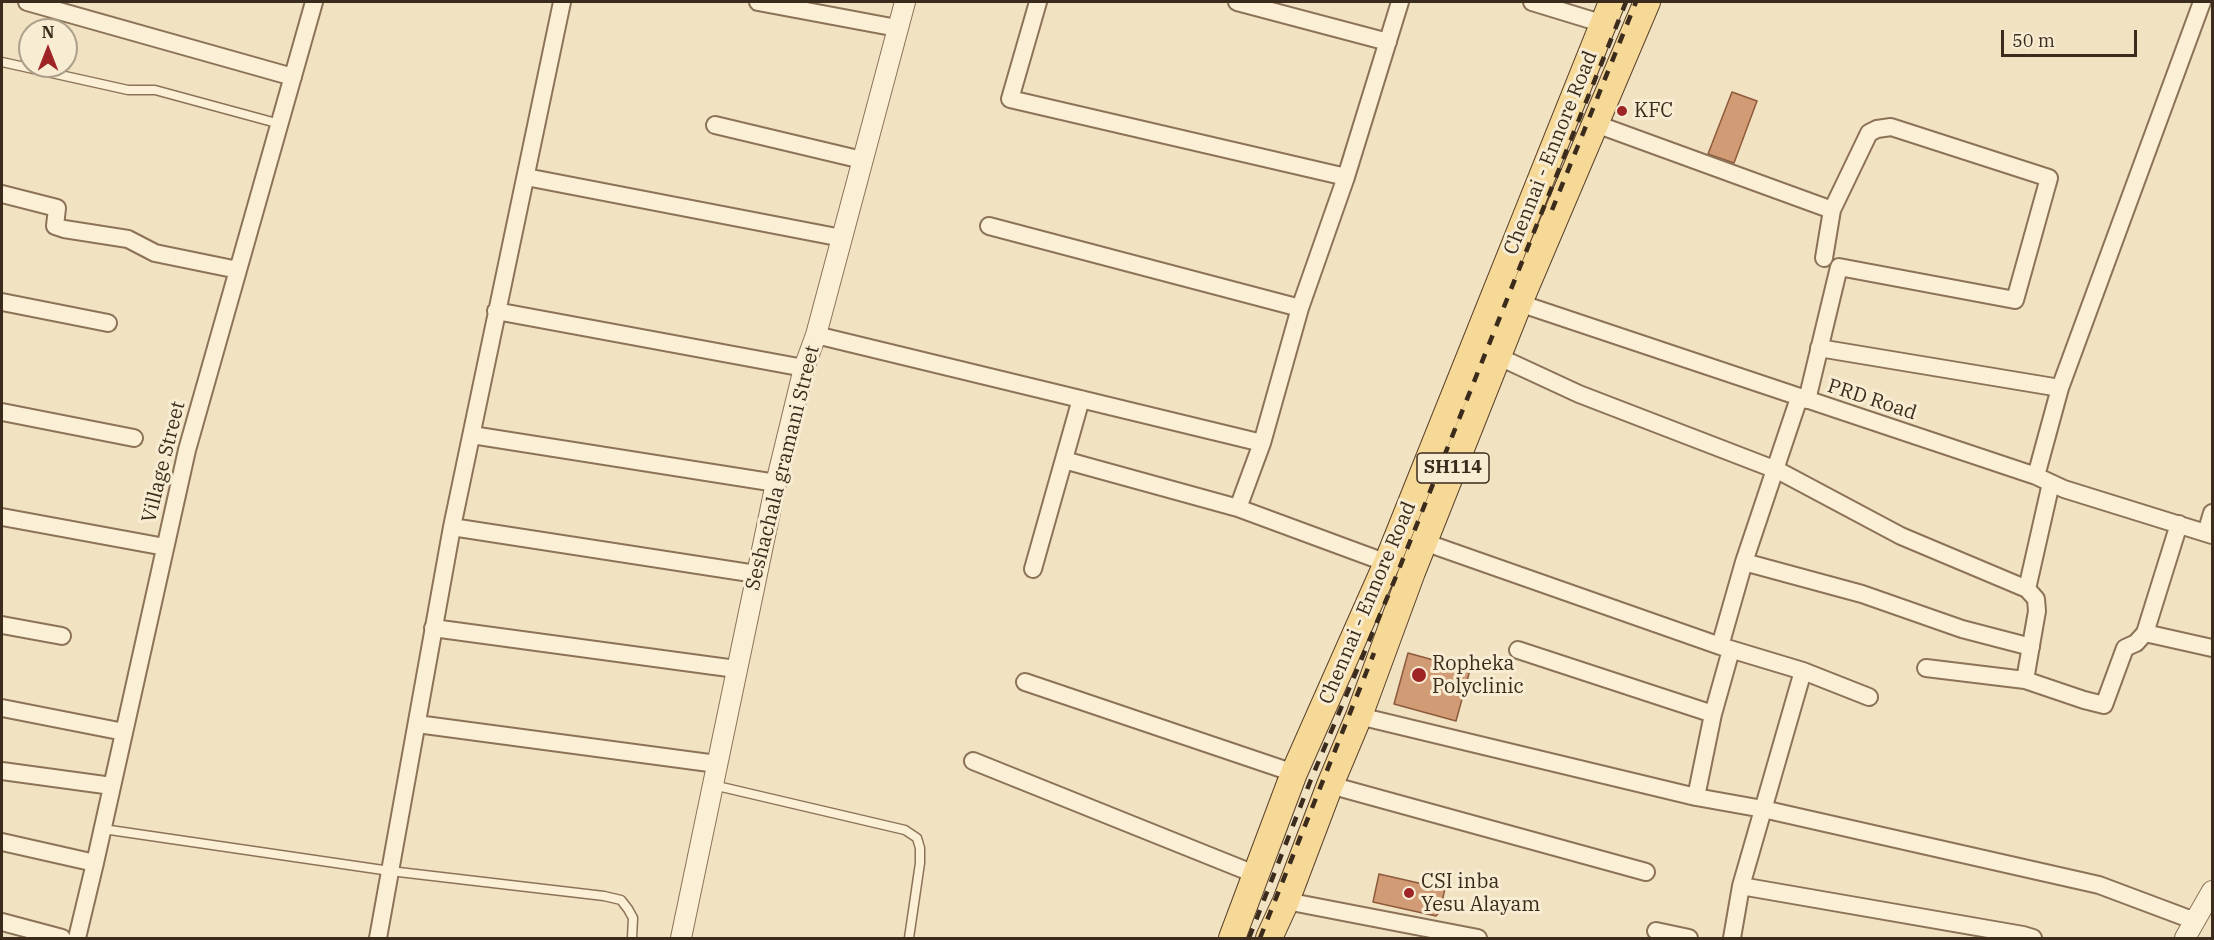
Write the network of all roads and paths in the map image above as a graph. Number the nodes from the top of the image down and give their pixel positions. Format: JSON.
{"nodes":[{"id":1,"x":27,"y":2,"type":"edge"},
{"id":2,"x":314,"y":2,"type":"edge"},
{"id":3,"x":562,"y":2,"type":"edge"},
{"id":4,"x":758,"y":2,"type":"edge"},
{"id":5,"x":905,"y":2,"type":"edge"},
{"id":6,"x":1038,"y":2,"type":"edge"},
{"id":7,"x":1237,"y":2,"type":"edge"},
{"id":8,"x":1400,"y":2,"type":"edge"},
{"id":9,"x":1532,"y":2,"type":"edge"},
{"id":10,"x":1647,"y":2,"type":"edge"},
{"id":11,"x":2202,"y":2,"type":"edge"},
{"id":12,"x":1608,"y":13,"type":"edge"},
{"id":13,"x":897,"y":28,"type":"junction"},
{"id":14,"x":1388,"y":42,"type":"junction"},
{"id":15,"x":2,"y":62,"type":"edge"},
{"id":16,"x":293,"y":77,"type":"junction"},
{"id":17,"x":280,"y":124,"type":"junction"},
{"id":18,"x":1596,"y":124,"type":"junction"},
{"id":19,"x":715,"y":125,"type":"dead end"},
{"id":20,"x":862,"y":160,"type":"junction"},
{"id":21,"x":526,"y":177,"type":"junction"},
{"id":22,"x":1346,"y":177,"type":"junction"},
{"id":23,"x":2,"y":194,"type":"edge"},
{"id":24,"x":1832,"y":210,"type":"junction"},
{"id":25,"x":989,"y":226,"type":"dead end"},
{"id":26,"x":842,"y":238,"type":"junction"},
{"id":27,"x":1824,"y":258,"type":"dead end"},
{"id":28,"x":238,"y":270,"type":"junction"},
{"id":29,"x":2,"y":302,"type":"edge"},
{"id":30,"x":1519,"y":303,"type":"junction"},
{"id":31,"x":1300,"y":308,"type":"junction"},
{"id":32,"x":496,"y":311,"type":"junction"},
{"id":33,"x":108,"y":323,"type":"dead end"},
{"id":34,"x":816,"y":335,"type":"junction"},
{"id":35,"x":1819,"y":348,"type":"junction"},
{"id":36,"x":1497,"y":356,"type":"junction"},
{"id":37,"x":804,"y":368,"type":"junction"},
{"id":38,"x":2061,"y":388,"type":"junction"},
{"id":39,"x":1081,"y":399,"type":"junction"},
{"id":40,"x":1803,"y":399,"type":"junction"},
{"id":41,"x":2,"y":412,"type":"edge"},
{"id":42,"x":472,"y":435,"type":"junction"},
{"id":43,"x":134,"y":438,"type":"dead end"},
{"id":44,"x":1262,"y":443,"type":"junction"},
{"id":45,"x":1064,"y":460,"type":"junction"},
{"id":46,"x":1775,"y":469,"type":"junction"},
{"id":47,"x":2044,"y":479,"type":"junction"},
{"id":48,"x":776,"y":483,"type":"junction"},
{"id":49,"x":1238,"y":508,"type":"junction"},
{"id":50,"x":2212,"y":513,"type":"edge"},
{"id":51,"x":2,"y":517,"type":"edge"},
{"id":52,"x":2179,"y":524,"type":"junction"},
{"id":53,"x":452,"y":527,"type":"junction"},
{"id":54,"x":2209,"y":534,"type":"edge"},
{"id":55,"x":1424,"y":542,"type":"junction"},
{"id":56,"x":165,"y":547,"type":"junction"},
{"id":57,"x":1744,"y":562,"type":"junction"},
{"id":58,"x":1387,"y":563,"type":"junction"},
{"id":59,"x":1033,"y":569,"type":"dead end"},
{"id":60,"x":756,"y":574,"type":"junction"},
{"id":61,"x":2027,"y":589,"type":"junction"},
{"id":62,"x":2,"y":625,"type":"edge"},
{"id":63,"x":433,"y":628,"type":"junction"},
{"id":64,"x":2145,"y":633,"type":"junction"},
{"id":65,"x":62,"y":636,"type":"dead end"},
{"id":66,"x":2031,"y":647,"type":"junction"},
{"id":67,"x":1726,"y":648,"type":"junction"},
{"id":68,"x":2212,"y":648,"type":"edge"},
{"id":69,"x":1518,"y":650,"type":"dead end"},
{"id":70,"x":1926,"y":668,"type":"dead end"},
{"id":71,"x":736,"y":669,"type":"junction"},
{"id":72,"x":1803,"y":671,"type":"junction"},
{"id":73,"x":2025,"y":680,"type":"junction"},
{"id":74,"x":1025,"y":682,"type":"dead end"},
{"id":75,"x":1869,"y":697,"type":"dead end"},
{"id":76,"x":2,"y":708,"type":"edge"},
{"id":77,"x":1713,"y":714,"type":"junction"},
{"id":78,"x":1359,"y":716,"type":"junction"},
{"id":79,"x":417,"y":724,"type":"junction"},
{"id":80,"x":124,"y":732,"type":"junction"},
{"id":81,"x":973,"y":761,"type":"dead end"},
{"id":82,"x":717,"y":764,"type":"junction"},
{"id":83,"x":2,"y":771,"type":"edge"},
{"id":84,"x":1294,"y":773,"type":"junction"},
{"id":85,"x":713,"y":785,"type":"junction"},
{"id":86,"x":1330,"y":785,"type":"junction"},
{"id":87,"x":112,"y":786,"type":"junction"},
{"id":88,"x":1696,"y":797,"type":"junction"},
{"id":89,"x":1763,"y":809,"type":"junction"},
{"id":90,"x":103,"y":829,"type":"junction"},
{"id":91,"x":2,"y":842,"type":"edge"},
{"id":92,"x":95,"y":863,"type":"junction"},
{"id":93,"x":390,"y":871,"type":"junction"},
{"id":94,"x":1646,"y":872,"type":"dead end"},
{"id":95,"x":1257,"y":874,"type":"junction"},
{"id":96,"x":1741,"y":886,"type":"junction"},
{"id":97,"x":2212,"y":891,"type":"edge"},
{"id":98,"x":1286,"y":901,"type":"junction"},
{"id":99,"x":2195,"y":921,"type":"junction"},
{"id":100,"x":2,"y":922,"type":"edge"},
{"id":101,"x":1656,"y":931,"type":"dead end"},
{"id":102,"x":62,"y":939,"type":"edge"},
{"id":103,"x":77,"y":939,"type":"edge"},
{"id":104,"x":378,"y":939,"type":"edge"},
{"id":105,"x":632,"y":939,"type":"edge"},
{"id":106,"x":681,"y":939,"type":"edge"},
{"id":107,"x":909,"y":939,"type":"edge"},
{"id":108,"x":1232,"y":939,"type":"edge"},
{"id":109,"x":1269,"y":939,"type":"edge"},
{"id":110,"x":1478,"y":939,"type":"edge"},
{"id":111,"x":1689,"y":939,"type":"edge"},
{"id":112,"x":1732,"y":939,"type":"edge"},
{"id":113,"x":2033,"y":939,"type":"edge"},
{"id":114,"x":2185,"y":939,"type":"edge"}],
"edges":[{"from":1,"to":16,"type":"street"},
{"from":2,"to":16,"type":"street","name":"Village Street"},
{"from":3,"to":21,"type":"street"},
{"from":4,"to":13,"type":"street"},
{"from":5,"to":13,"type":"street","name":"Seshachala gramani Street"},
{"from":6,"to":22,"type":"street"},
{"from":7,"to":14,"type":"street"},
{"from":8,"to":14,"type":"street"},
{"from":9,"to":12,"type":"street"},
{"from":10,"to":18,"type":"main road","name":"Chennai - Ennore Road","number":"SH114"},
{"from":11,"to":38,"type":"street"},
{"from":12,"to":58,"type":"main road","name":"Chennai - Ennore Road","number":"SH114"},
{"from":13,"to":20,"type":"street","name":"Seshachala gramani Street"},
{"from":14,"to":22,"type":"street"},
{"from":15,"to":17,"type":"lane"},
{"from":16,"to":17,"type":"street","name":"Village Street"},
{"from":17,"to":28,"type":"street","name":"Village Street"},
{"from":18,"to":24,"type":"street"},
{"from":18,"to":30,"type":"main road","name":"Chennai - Ennore Road","number":"SH114"},
{"from":19,"to":20,"type":"street"},
{"from":20,"to":26,"type":"street","name":"Seshachala gramani Street"},
{"from":21,"to":26,"type":"street"},
{"from":21,"to":32,"type":"street"},
{"from":22,"to":31,"type":"street"},
{"from":23,"to":28,"type":"street"},
{"from":24,"to":27,"type":"street"},
{"from":24,"to":35,"type":"street"},
{"from":25,"to":31,"type":"street"},
{"from":26,"to":34,"type":"street","name":"Seshachala gramani Street"},
{"from":28,"to":56,"type":"street","name":"Village Street"},
{"from":29,"to":33,"type":"street"},
{"from":30,"to":36,"type":"main road","name":"Chennai - Ennore Road","number":"SH114"},
{"from":30,"to":40,"type":"street","name":"PRD Road"},
{"from":31,"to":44,"type":"street"},
{"from":32,"to":37,"type":"street"},
{"from":32,"to":42,"type":"street"},
{"from":34,"to":37,"type":"street","name":"Seshachala gramani Street"},
{"from":34,"to":39,"type":"street"},
{"from":35,"to":38,"type":"street"},
{"from":35,"to":40,"type":"street"},
{"from":36,"to":46,"type":"street"},
{"from":36,"to":55,"type":"main road","name":"Chennai - Ennore Road","number":"SH114"},
{"from":37,"to":48,"type":"street","name":"Seshachala gramani Street"},
{"from":38,"to":47,"type":"street"},
{"from":39,"to":44,"type":"street"},
{"from":39,"to":45,"type":"street"},
{"from":40,"to":46,"type":"street"},
{"from":40,"to":47,"type":"street","name":"PRD Road"},
{"from":41,"to":43,"type":"street"},
{"from":42,"to":48,"type":"street"},
{"from":42,"to":53,"type":"street"},
{"from":44,"to":49,"type":"street"},
{"from":45,"to":49,"type":"street"},
{"from":45,"to":59,"type":"street"},
{"from":46,"to":57,"type":"street"},
{"from":46,"to":61,"type":"street"},
{"from":47,"to":52,"type":"street","name":"PRD Road"},
{"from":47,"to":61,"type":"street"},
{"from":48,"to":60,"type":"street","name":"Seshachala gramani Street"},
{"from":49,"to":58,"type":"street"},
{"from":50,"to":54,"type":"street"},
{"from":51,"to":56,"type":"street"},
{"from":52,"to":54,"type":"street","name":"PRD Road"},
{"from":52,"to":64,"type":"street"},
{"from":53,"to":60,"type":"street"},
{"from":53,"to":63,"type":"street"},
{"from":55,"to":67,"type":"street"},
{"from":55,"to":78,"type":"main road","name":"Chennai - Ennore Road","number":"SH114"},
{"from":56,"to":80,"type":"street","name":"Village Street"},
{"from":57,"to":66,"type":"street"},
{"from":57,"to":67,"type":"street"},
{"from":58,"to":84,"type":"main road","name":"Chennai - Ennore Road","number":"SH114"},
{"from":60,"to":71,"type":"street","name":"Seshachala gramani Street"},
{"from":61,"to":66,"type":"street"},
{"from":62,"to":65,"type":"street"},
{"from":63,"to":71,"type":"street"},
{"from":63,"to":79,"type":"street"},
{"from":64,"to":68,"type":"street"},
{"from":64,"to":73,"type":"street"},
{"from":66,"to":73,"type":"street"},
{"from":67,"to":72,"type":"street"},
{"from":67,"to":77,"type":"street"},
{"from":69,"to":77,"type":"street"},
{"from":70,"to":73,"type":"street"},
{"from":71,"to":82,"type":"street","name":"Seshachala gramani Street"},
{"from":72,"to":75,"type":"street"},
{"from":72,"to":89,"type":"street"},
{"from":74,"to":84,"type":"street"},
{"from":76,"to":80,"type":"street"},
{"from":77,"to":88,"type":"street"},
{"from":78,"to":86,"type":"main road","name":"Chennai - Ennore Road","number":"SH114"},
{"from":78,"to":88,"type":"street"},
{"from":79,"to":82,"type":"street"},
{"from":79,"to":93,"type":"street"},
{"from":80,"to":87,"type":"street","name":"Village Street"},
{"from":81,"to":95,"type":"street"},
{"from":82,"to":85,"type":"street","name":"Seshachala gramani Street"},
{"from":83,"to":87,"type":"street"},
{"from":84,"to":95,"type":"main road","name":"Chennai - Ennore Road","number":"SH114"},
{"from":85,"to":106,"type":"street","name":"Seshachala gramani Street"},
{"from":85,"to":107,"type":"lane"},
{"from":86,"to":94,"type":"street"},
{"from":86,"to":98,"type":"main road","name":"Chennai - Ennore Road","number":"SH114"},
{"from":87,"to":90,"type":"street","name":"Village Street"},
{"from":88,"to":89,"type":"street"},
{"from":89,"to":96,"type":"street"},
{"from":89,"to":99,"type":"street"},
{"from":90,"to":92,"type":"street","name":"Village Street"},
{"from":90,"to":93,"type":"lane"},
{"from":91,"to":92,"type":"street"},
{"from":92,"to":103,"type":"street","name":"Village Street"},
{"from":93,"to":104,"type":"street"},
{"from":93,"to":105,"type":"lane"},
{"from":95,"to":108,"type":"main road","name":"Chennai - Ennore Road","number":"SH114"},
{"from":96,"to":112,"type":"street"},
{"from":96,"to":113,"type":"street"},
{"from":97,"to":99,"type":"street"},
{"from":98,"to":109,"type":"main road","name":"Chennai - Ennore Road","number":"SH114"},
{"from":98,"to":110,"type":"street"},
{"from":99,"to":114,"type":"street"},
{"from":100,"to":102,"type":"street"},
{"from":101,"to":111,"type":"street"}]}
